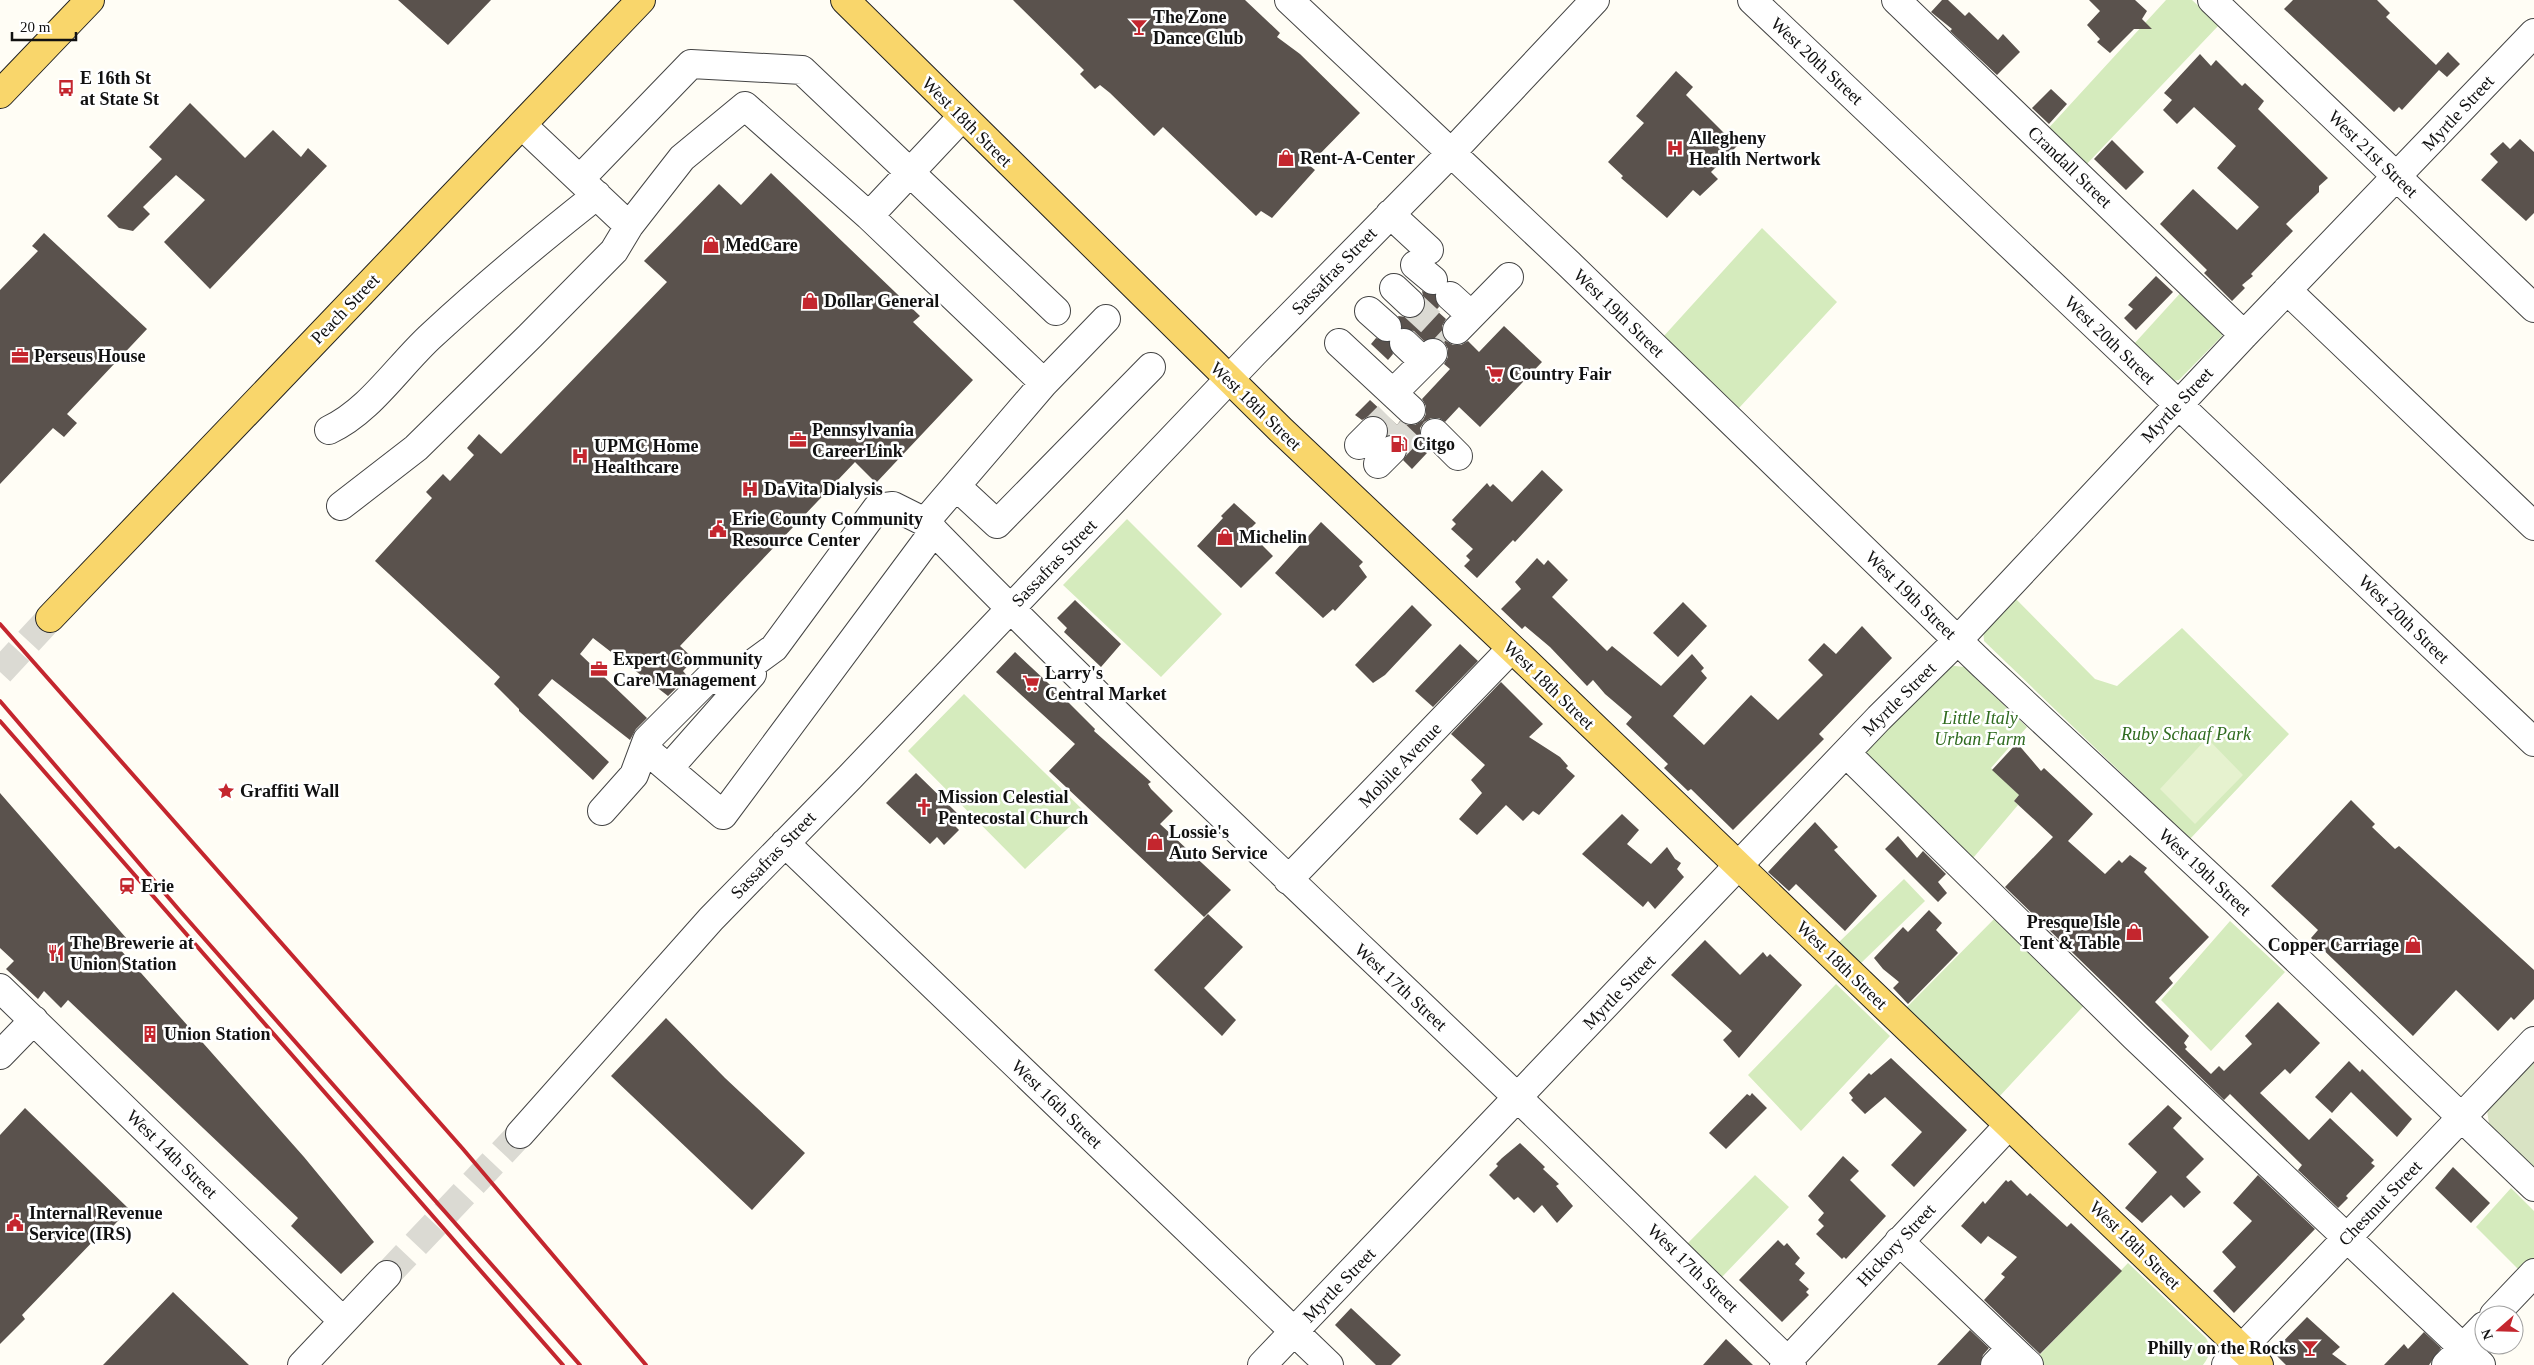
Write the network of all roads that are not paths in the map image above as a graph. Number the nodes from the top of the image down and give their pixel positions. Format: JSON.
{"nodes":[{"id":1,"x":90,"y":0,"type":"edge"},
{"id":2,"x":641,"y":0,"type":"edge"},
{"id":3,"x":845,"y":0,"type":"edge"},
{"id":4,"x":1289,"y":0,"type":"edge"},
{"id":5,"x":1595,"y":0,"type":"edge"},
{"id":6,"x":1752,"y":0,"type":"edge"},
{"id":7,"x":1896,"y":0,"type":"edge"},
{"id":8,"x":2212,"y":0,"type":"edge"},
{"id":9,"x":2534,"y":33,"type":"edge"},
{"id":10,"x":0,"y":94,"type":"edge"},
{"id":11,"x":962,"y":117,"type":"junction"},
{"id":12,"x":522,"y":125,"type":"junction"},
{"id":13,"x":1451,"y":153,"type":"junction"},
{"id":14,"x":911,"y":173,"type":"junction"},
{"id":15,"x":2397,"y":178,"type":"junction"},
{"id":16,"x":588,"y":187,"type":"junction"},
{"id":17,"x":1390,"y":214,"type":"junction"},
{"id":18,"x":869,"y":216,"type":"junction"},
{"id":19,"x":629,"y":226,"type":"junction"},
{"id":20,"x":1510,"y":277,"type":"dead end"},
{"id":21,"x":2287,"y":290,"type":"junction"},
{"id":22,"x":2534,"y":308,"type":"edge"},
{"id":23,"x":1056,"y":311,"type":"dead end"},
{"id":24,"x":1106,"y":319,"type":"dead end"},
{"id":25,"x":1387,"y":327,"type":"dead end"},
{"id":26,"x":2244,"y":334,"type":"junction"},
{"id":27,"x":1339,"y":343,"type":"dead end"},
{"id":28,"x":1151,"y":367,"type":"dead end"},
{"id":29,"x":1228,"y":379,"type":"junction"},
{"id":30,"x":1044,"y":383,"type":"junction"},
{"id":31,"x":2178,"y":405,"type":"junction"},
{"id":32,"x":329,"y":430,"type":"dead end"},
{"id":33,"x":1435,"y":432,"type":"dead end"},
{"id":34,"x":1458,"y":456,"type":"dead end"},
{"id":35,"x":956,"y":486,"type":"junction"},
{"id":36,"x":341,"y":506,"type":"dead end"},
{"id":37,"x":930,"y":526,"type":"junction"},
{"id":38,"x":2534,"y":526,"type":"edge"},
{"id":39,"x":1010,"y":609,"type":"junction"},
{"id":40,"x":50,"y":618,"type":"tunnel mouth"},
{"id":41,"x":1958,"y":640,"type":"junction"},
{"id":42,"x":774,"y":648,"type":"junction"},
{"id":43,"x":1511,"y":649,"type":"junction"},
{"id":44,"x":679,"y":708,"type":"junction"},
{"id":45,"x":703,"y":729,"type":"junction"},
{"id":46,"x":2534,"y":742,"type":"edge"},
{"id":47,"x":644,"y":748,"type":"junction"},
{"id":48,"x":1846,"y":753,"type":"junction"},
{"id":49,"x":668,"y":768,"type":"junction"},
{"id":50,"x":602,"y":811,"type":"dead end"},
{"id":51,"x":785,"y":843,"type":"junction"},
{"id":52,"x":1739,"y":867,"type":"junction"},
{"id":53,"x":1288,"y":880,"type":"junction"},
{"id":54,"x":0,"y":988,"type":"edge"},
{"id":55,"x":34,"y":1020,"type":"junction"},
{"id":56,"x":2534,"y":1041,"type":"edge"},
{"id":57,"x":0,"y":1056,"type":"edge"},
{"id":58,"x":1518,"y":1098,"type":"junction"},
{"id":59,"x":2461,"y":1117,"type":"junction"},
{"id":60,"x":2008,"y":1126,"type":"junction"},
{"id":61,"x":520,"y":1134,"type":"tunnel mouth"},
{"id":62,"x":2534,"y":1187,"type":"edge"},
{"id":63,"x":2347,"y":1237,"type":"junction"},
{"id":64,"x":1899,"y":1241,"type":"junction"},
{"id":65,"x":2534,"y":1273,"type":"edge"},
{"id":66,"x":387,"y":1275,"type":"tunnel mouth"},
{"id":67,"x":2504,"y":1305,"type":"edge"},
{"id":68,"x":343,"y":1321,"type":"junction"},
{"id":69,"x":1294,"y":1332,"type":"junction"},
{"id":70,"x":2474,"y":1342,"type":"edge"},
{"id":71,"x":2012,"y":1359,"type":"edge"},
{"id":72,"x":2464,"y":1359,"type":"edge"},
{"id":73,"x":2243,"y":1360,"type":"edge"},
{"id":74,"x":1788,"y":1364,"type":"edge"},
{"id":75,"x":302,"y":1365,"type":"edge"},
{"id":76,"x":1262,"y":1365,"type":"edge"},
{"id":77,"x":1329,"y":1365,"type":"edge"}],
"edges":[{"from":1,"to":10,"type":"main road"},
{"from":2,"to":12,"type":"main road","name":"Peach Street"},
{"from":3,"to":11,"type":"main road","name":"West 18th Street"},
{"from":4,"to":13,"type":"street","name":"West 19th Street"},
{"from":5,"to":13,"type":"street","name":"Sassafras Street"},
{"from":6,"to":31,"type":"street","name":"West 20th Street"},
{"from":7,"to":26,"type":"street","name":"Crandall Street"},
{"from":8,"to":15,"type":"street","name":"West 21st Street"},
{"from":9,"to":15,"type":"street","name":"Myrtle Street"},
{"from":11,"to":14,"type":"street"},
{"from":11,"to":29,"type":"main road","name":"West 18th Street"},
{"from":12,"to":16,"type":"street"},
{"from":12,"to":40,"type":"main road","name":"Peach Street"},
{"from":13,"to":17,"type":"street","name":"Sassafras Street"},
{"from":13,"to":41,"type":"street","name":"West 19th Street"},
{"from":14,"to":16,"type":"street"},
{"from":14,"to":18,"type":"street"},
{"from":14,"to":23,"type":"street"},
{"from":15,"to":21,"type":"street","name":"Myrtle Street"},
{"from":15,"to":22,"type":"street","name":"West 21st Street"},
{"from":16,"to":19,"type":"street"},
{"from":16,"to":32,"type":"street"},
{"from":17,"to":20,"type":"street"},
{"from":17,"to":29,"type":"street","name":"Sassafras Street"},
{"from":18,"to":19,"type":"street"},
{"from":18,"to":30,"type":"street"},
{"from":19,"to":36,"type":"street"},
{"from":21,"to":26,"type":"street","name":"Myrtle Street"},
{"from":21,"to":38,"type":"street"},
{"from":24,"to":30,"type":"street"},
{"from":25,"to":27,"type":"street"},
{"from":26,"to":31,"type":"street","name":"Myrtle Street"},
{"from":28,"to":35,"type":"street"},
{"from":29,"to":39,"type":"street","name":"Sassafras Street"},
{"from":29,"to":43,"type":"main road","name":"West 18th Street"},
{"from":30,"to":35,"type":"street"},
{"from":31,"to":41,"type":"street","name":"Myrtle Street"},
{"from":31,"to":46,"type":"street","name":"West 20th Street"},
{"from":33,"to":34,"type":"street"},
{"from":35,"to":37,"type":"street"},
{"from":37,"to":39,"type":"street","name":"West 17th Street"},
{"from":37,"to":42,"type":"street","name":"West 17th Street"},
{"from":37,"to":49,"type":"street"},
{"from":39,"to":51,"type":"street","name":"Sassafras Street"},
{"from":39,"to":53,"type":"street","name":"West 17th Street"},
{"from":41,"to":48,"type":"street","name":"Myrtle Street"},
{"from":41,"to":59,"type":"street","name":"West 19th Street"},
{"from":42,"to":44,"type":"street"},
{"from":42,"to":45,"type":"street"},
{"from":43,"to":52,"type":"main road","name":"West 18th Street"},
{"from":43,"to":53,"type":"street","name":"Mobile Avenue"},
{"from":44,"to":45,"type":"street"},
{"from":44,"to":47,"type":"street"},
{"from":45,"to":49,"type":"street"},
{"from":47,"to":49,"type":"street"},
{"from":47,"to":50,"type":"street"},
{"from":48,"to":52,"type":"street","name":"Myrtle Street"},
{"from":48,"to":63,"type":"street"},
{"from":51,"to":61,"type":"street","name":"Sassafras Street"},
{"from":51,"to":69,"type":"street","name":"West 16th Street"},
{"from":52,"to":58,"type":"street","name":"Myrtle Street"},
{"from":52,"to":60,"type":"main road","name":"West 18th Street"},
{"from":53,"to":58,"type":"street","name":"West 17th Street"},
{"from":54,"to":55,"type":"street","name":"West 14th Street"},
{"from":55,"to":57,"type":"street"},
{"from":55,"to":68,"type":"street","name":"West 14th Street"},
{"from":56,"to":59,"type":"street","name":"Chestnut Street"},
{"from":58,"to":69,"type":"street","name":"Myrtle Street"},
{"from":58,"to":74,"type":"street","name":"West 17th Street"},
{"from":59,"to":62,"type":"street","name":"West 19th Street"},
{"from":59,"to":63,"type":"street","name":"Chestnut Street"},
{"from":60,"to":64,"type":"street","name":"Hickory Street"},
{"from":60,"to":73,"type":"main road","name":"West 18th Street"},
{"from":63,"to":72,"type":"street"},
{"from":63,"to":73,"type":"street","name":"Chestnut Street"},
{"from":64,"to":71,"type":"street"},
{"from":64,"to":74,"type":"street","name":"Hickory Street"},
{"from":65,"to":67,"type":"street"},
{"from":66,"to":68,"type":"street"},
{"from":68,"to":75,"type":"street"},
{"from":69,"to":76,"type":"street","name":"Myrtle Street"},
{"from":69,"to":77,"type":"street","name":"West 16th Street"},
{"from":70,"to":72,"type":"street"}]}
